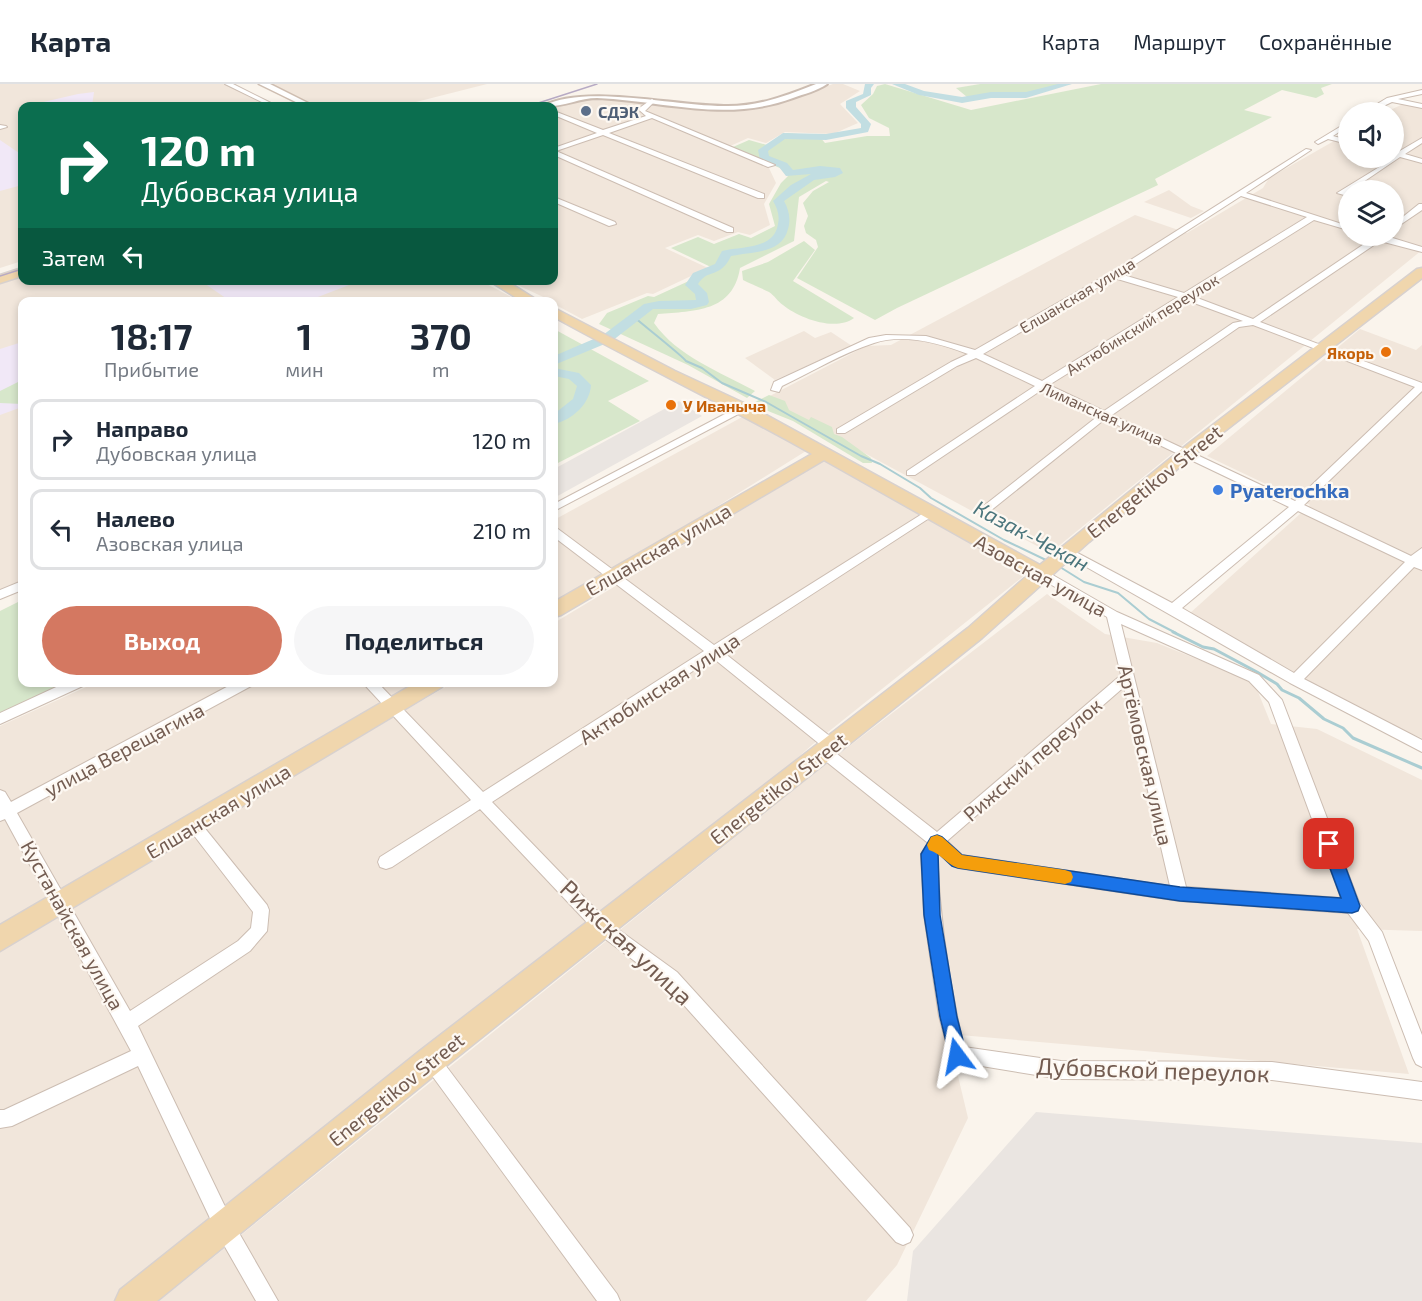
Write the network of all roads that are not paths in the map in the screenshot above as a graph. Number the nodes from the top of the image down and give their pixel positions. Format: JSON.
{"nodes":[{"id":1,"x":228,"y":84,"type":"edge"},
{"id":2,"x":263,"y":84,"type":"edge"},
{"id":3,"x":823,"y":84,"type":"edge"},
{"id":4,"x":1422,"y":92,"type":"edge"},
{"id":5,"x":1389,"y":99,"type":"junction"},
{"id":6,"x":652,"y":101,"type":"junction"},
{"id":7,"x":266,"y":102,"type":"edge"},
{"id":8,"x":301,"y":102,"type":"edge"},
{"id":9,"x":1384,"y":102,"type":"edge"},
{"id":10,"x":558,"y":103,"type":"edge"},
{"id":11,"x":1422,"y":106,"type":"edge"},
{"id":12,"x":558,"y":115,"type":"edge"},
{"id":13,"x":651,"y":116,"type":"junction"},
{"id":14,"x":1338,"y":131,"type":"edge"},
{"id":15,"x":602,"y":133,"type":"junction"},
{"id":16,"x":1330,"y":136,"type":"junction"},
{"id":17,"x":1338,"y":139,"type":"edge"},
{"id":18,"x":1422,"y":140,"type":"edge"},
{"id":19,"x":1318,"y":142,"type":"dead end"},
{"id":20,"x":558,"y":150,"type":"edge"},
{"id":21,"x":1308,"y":150,"type":"dead end"},
{"id":22,"x":1404,"y":150,"type":"edge"},
{"id":23,"x":558,"y":153,"type":"edge"},
{"id":24,"x":1404,"y":156,"type":"edge"},
{"id":25,"x":1422,"y":161,"type":"edge"},
{"id":26,"x":771,"y":165,"type":"dead end"},
{"id":27,"x":1377,"y":168,"type":"edge"},
{"id":28,"x":1360,"y":180,"type":"edge"},
{"id":29,"x":1242,"y":194,"type":"junction"},
{"id":30,"x":761,"y":196,"type":"dead end"},
{"id":31,"x":558,"y":201,"type":"edge"},
{"id":32,"x":1422,"y":206,"type":"edge"},
{"id":33,"x":1313,"y":217,"type":"junction"},
{"id":34,"x":1404,"y":220,"type":"edge"},
{"id":35,"x":612,"y":224,"type":"dead end"},
{"id":36,"x":1338,"y":225,"type":"edge"},
{"id":37,"x":730,"y":230,"type":"dead end"},
{"id":38,"x":1404,"y":244,"type":"edge"},
{"id":39,"x":1364,"y":246,"type":"edge"},
{"id":40,"x":1422,"y":250,"type":"edge"},
{"id":41,"x":18,"y":266,"type":"edge"},
{"id":42,"x":0,"y":272,"type":"edge"},
{"id":43,"x":1422,"y":272,"type":"edge"},
{"id":44,"x":18,"y":273,"type":"edge"},
{"id":45,"x":1113,"y":275,"type":"junction"},
{"id":46,"x":0,"y":279,"type":"edge"},
{"id":47,"x":503,"y":285,"type":"edge"},
{"id":48,"x":525,"y":297,"type":"edge"},
{"id":49,"x":1187,"y":297,"type":"junction"},
{"id":50,"x":558,"y":314,"type":"edge"},
{"id":51,"x":1254,"y":322,"type":"junction"},
{"id":52,"x":1322,"y":348,"type":"junction"},
{"id":53,"x":976,"y":354,"type":"junction"},
{"id":54,"x":1041,"y":386,"type":"junction"},
{"id":55,"x":1422,"y":386,"type":"edge"},
{"id":56,"x":776,"y":390,"type":"dead end"},
{"id":57,"x":742,"y":408,"type":"junction"},
{"id":58,"x":1106,"y":414,"type":"junction"},
{"id":59,"x":841,"y":431,"type":"dead end"},
{"id":60,"x":1187,"y":452,"type":"junction"},
{"id":61,"x":825,"y":453,"type":"junction"},
{"id":62,"x":911,"y":473,"type":"dead end"},
{"id":63,"x":558,"y":506,"type":"edge"},
{"id":64,"x":1296,"y":507,"type":"junction"},
{"id":65,"x":985,"y":510,"type":"dead end"},
{"id":66,"x":930,"y":513,"type":"junction"},
{"id":67,"x":558,"y":535,"type":"edge"},
{"id":68,"x":1422,"y":552,"type":"edge"},
{"id":69,"x":1064,"y":554,"type":"junction"},
{"id":70,"x":1417,"y":564,"type":"edge"},
{"id":71,"x":1043,"y":571,"type":"junction"},
{"id":72,"x":610,"y":575,"type":"junction"},
{"id":73,"x":18,"y":587,"type":"edge"},
{"id":74,"x":0,"y":596,"type":"edge"},
{"id":75,"x":558,"y":608,"type":"edge"},
{"id":76,"x":1173,"y":609,"type":"junction"},
{"id":77,"x":1113,"y":615,"type":"junction"},
{"id":78,"x":714,"y":652,"type":"junction"},
{"id":79,"x":1127,"y":677,"type":"junction"},
{"id":80,"x":1295,"y":680,"type":"junction"},
{"id":81,"x":69,"y":687,"type":"edge"},
{"id":82,"x":238,"y":687,"type":"edge"},
{"id":83,"x":373,"y":687,"type":"edge"},
{"id":84,"x":427,"y":687,"type":"edge"},
{"id":85,"x":394,"y":708,"type":"junction"},
{"id":86,"x":0,"y":719,"type":"edge"},
{"id":87,"x":1422,"y":746,"type":"edge"},
{"id":88,"x":827,"y":748,"type":"junction"},
{"id":89,"x":484,"y":802,"type":"junction"},
{"id":90,"x":3,"y":807,"type":"edge"},
{"id":91,"x":194,"y":825,"type":"junction"},
{"id":92,"x":937,"y":842,"type":"junction"},
{"id":93,"x":386,"y":862,"type":"dead end"},
{"id":94,"x":1180,"y":894,"type":"junction"},
{"id":95,"x":61,"y":904,"type":"junction"},
{"id":96,"x":1352,"y":906,"type":"junction"},
{"id":97,"x":602,"y":927,"type":"junction"},
{"id":98,"x":0,"y":939,"type":"edge"},
{"id":99,"x":127,"y":1023,"type":"junction"},
{"id":100,"x":143,"y":1055,"type":"junction"},
{"id":101,"x":1422,"y":1058,"type":"edge"},
{"id":102,"x":431,"y":1060,"type":"junction"},
{"id":103,"x":1422,"y":1091,"type":"edge"},
{"id":104,"x":0,"y":1119,"type":"edge"},
{"id":105,"x":224,"y":1226,"type":"junction"},
{"id":106,"x":903,"y":1235,"type":"dead end"},
{"id":107,"x":131,"y":1301,"type":"edge"},
{"id":108,"x":268,"y":1301,"type":"edge"},
{"id":109,"x":610,"y":1301,"type":"edge"}],
"edges":[{"from":1,"to":7,"type":"street"},
{"from":2,"to":8,"type":"main road"},
{"from":3,"to":6,"type":"street"},
{"from":4,"to":5,"type":"street"},
{"from":5,"to":9,"type":"street"},
{"from":5,"to":11,"type":"street"},
{"from":6,"to":10,"type":"street"},
{"from":6,"to":13,"type":"street"},
{"from":12,"to":15,"type":"street"},
{"from":13,"to":15,"type":"street"},
{"from":13,"to":26,"type":"street"},
{"from":14,"to":16,"type":"street"},
{"from":15,"to":20,"type":"street"},
{"from":15,"to":30,"type":"street"},
{"from":16,"to":17,"type":"street"},
{"from":16,"to":19,"type":"street"},
{"from":18,"to":22,"type":"street"},
{"from":21,"to":29,"type":"street","name":"Елшанская улица"},
{"from":23,"to":37,"type":"street"},
{"from":24,"to":25,"type":"street"},
{"from":27,"to":28,"type":"street"},
{"from":29,"to":33,"type":"street"},
{"from":29,"to":45,"type":"street","name":"Елшанская улица"},
{"from":31,"to":35,"type":"street"},
{"from":32,"to":34,"type":"street"},
{"from":33,"to":36,"type":"street"},
{"from":33,"to":49,"type":"street","name":"Актюбинский переулок"},
{"from":38,"to":40,"type":"street"},
{"from":39,"to":51,"type":"street"},
{"from":41,"to":42,"type":"main road"},
{"from":43,"to":52,"type":"main road","name":"Energetikov Street"},
{"from":44,"to":46,"type":"main road"},
{"from":45,"to":49,"type":"street"},
{"from":45,"to":53,"type":"street","name":"Елшанская улица"},
{"from":47,"to":48,"type":"main road"},
{"from":49,"to":51,"type":"street"},
{"from":49,"to":54,"type":"street","name":"Актюбинский переулок"},
{"from":50,"to":57,"type":"main road","name":"Азовская улица"},
{"from":51,"to":52,"type":"street"},
{"from":51,"to":58,"type":"street"},
{"from":52,"to":55,"type":"street"},
{"from":52,"to":60,"type":"main road","name":"Energetikov Street"},
{"from":53,"to":54,"type":"street","name":"Лиманская улица"},
{"from":53,"to":56,"type":"street","name":"Лиманская улица"},
{"from":53,"to":59,"type":"street","name":"Елшанская улица"},
{"from":54,"to":58,"type":"street","name":"Лиманская улица"},
{"from":54,"to":62,"type":"street","name":"Актюбинский переулок"},
{"from":55,"to":64,"type":"street"},
{"from":57,"to":61,"type":"main road","name":"Азовская улица"},
{"from":57,"to":63,"type":"street"},
{"from":58,"to":60,"type":"street","name":"Лиманская улица"},
{"from":58,"to":65,"type":"street"},
{"from":60,"to":64,"type":"street","name":"Лиманская улица"},
{"from":60,"to":69,"type":"main road","name":"Energetikov Street"},
{"from":61,"to":66,"type":"main road","name":"Азовская улица"},
{"from":61,"to":72,"type":"main road","name":"Елшанская улица"},
{"from":64,"to":70,"type":"street","name":"Лиманская улица"},
{"from":64,"to":76,"type":"street"},
{"from":66,"to":71,"type":"main road","name":"Азовская улица"},
{"from":66,"to":78,"type":"street","name":"Актюбинская улица"},
{"from":67,"to":72,"type":"street"},
{"from":68,"to":70,"type":"street"},
{"from":69,"to":71,"type":"main road","name":"Energetikov Street"},
{"from":69,"to":76,"type":"street"},
{"from":70,"to":80,"type":"street"},
{"from":71,"to":77,"type":"street","name":"Азовская улица"},
{"from":71,"to":88,"type":"main road","name":"Energetikov Street"},
{"from":72,"to":75,"type":"main road","name":"Елшанская улица"},
{"from":72,"to":78,"type":"street"},
{"from":73,"to":74,"type":"street"},
{"from":76,"to":80,"type":"street"},
{"from":77,"to":79,"type":"street","name":"Артёмовская улица"},
{"from":77,"to":96,"type":"street","name":"Азовская улица"},
{"from":78,"to":88,"type":"street"},
{"from":78,"to":89,"type":"street","name":"Актюбинская улица"},
{"from":79,"to":92,"type":"street","name":"Рижский переулок"},
{"from":79,"to":94,"type":"street","name":"Артёмовская улица"},
{"from":80,"to":87,"type":"street"},
{"from":81,"to":86,"type":"street"},
{"from":82,"to":90,"type":"street","name":"улица Верещагина"},
{"from":83,"to":85,"type":"street","name":"Рижская улица"},
{"from":84,"to":85,"type":"main road","name":"Елшанская улица"},
{"from":85,"to":89,"type":"street","name":"Рижская улица"},
{"from":85,"to":91,"type":"main road","name":"Елшанская улица"},
{"from":88,"to":92,"type":"street"},
{"from":88,"to":97,"type":"main road","name":"Energetikov Street"},
{"from":89,"to":93,"type":"street","name":"Актюбинская улица"},
{"from":89,"to":97,"type":"street","name":"Рижская улица"},
{"from":90,"to":95,"type":"street","name":"Кустанайская улица"},
{"from":91,"to":95,"type":"main road","name":"Елшанская улица"},
{"from":91,"to":99,"type":"street","name":"Кустанайская улица"},
{"from":92,"to":94,"type":"street"},
{"from":92,"to":103,"type":"street","name":"Дубовской переулок"},
{"from":94,"to":96,"type":"street"},
{"from":95,"to":98,"type":"main road","name":"Елшанская улица"},
{"from":95,"to":99,"type":"street","name":"Кустанайская улица"},
{"from":96,"to":101,"type":"street","name":"Азовская улица"},
{"from":97,"to":102,"type":"main road","name":"Energetikov Street"},
{"from":97,"to":106,"type":"street","name":"Рижская улица"},
{"from":99,"to":100,"type":"street","name":"Кустанайская улица"},
{"from":100,"to":104,"type":"street"},
{"from":100,"to":105,"type":"street","name":"Кустанайская улица"},
{"from":102,"to":105,"type":"main road","name":"Energetikov Street"},
{"from":102,"to":109,"type":"street"},
{"from":105,"to":107,"type":"main road","name":"Energetikov Street"},
{"from":105,"to":108,"type":"street","name":"Кустанайская улица"}]}
